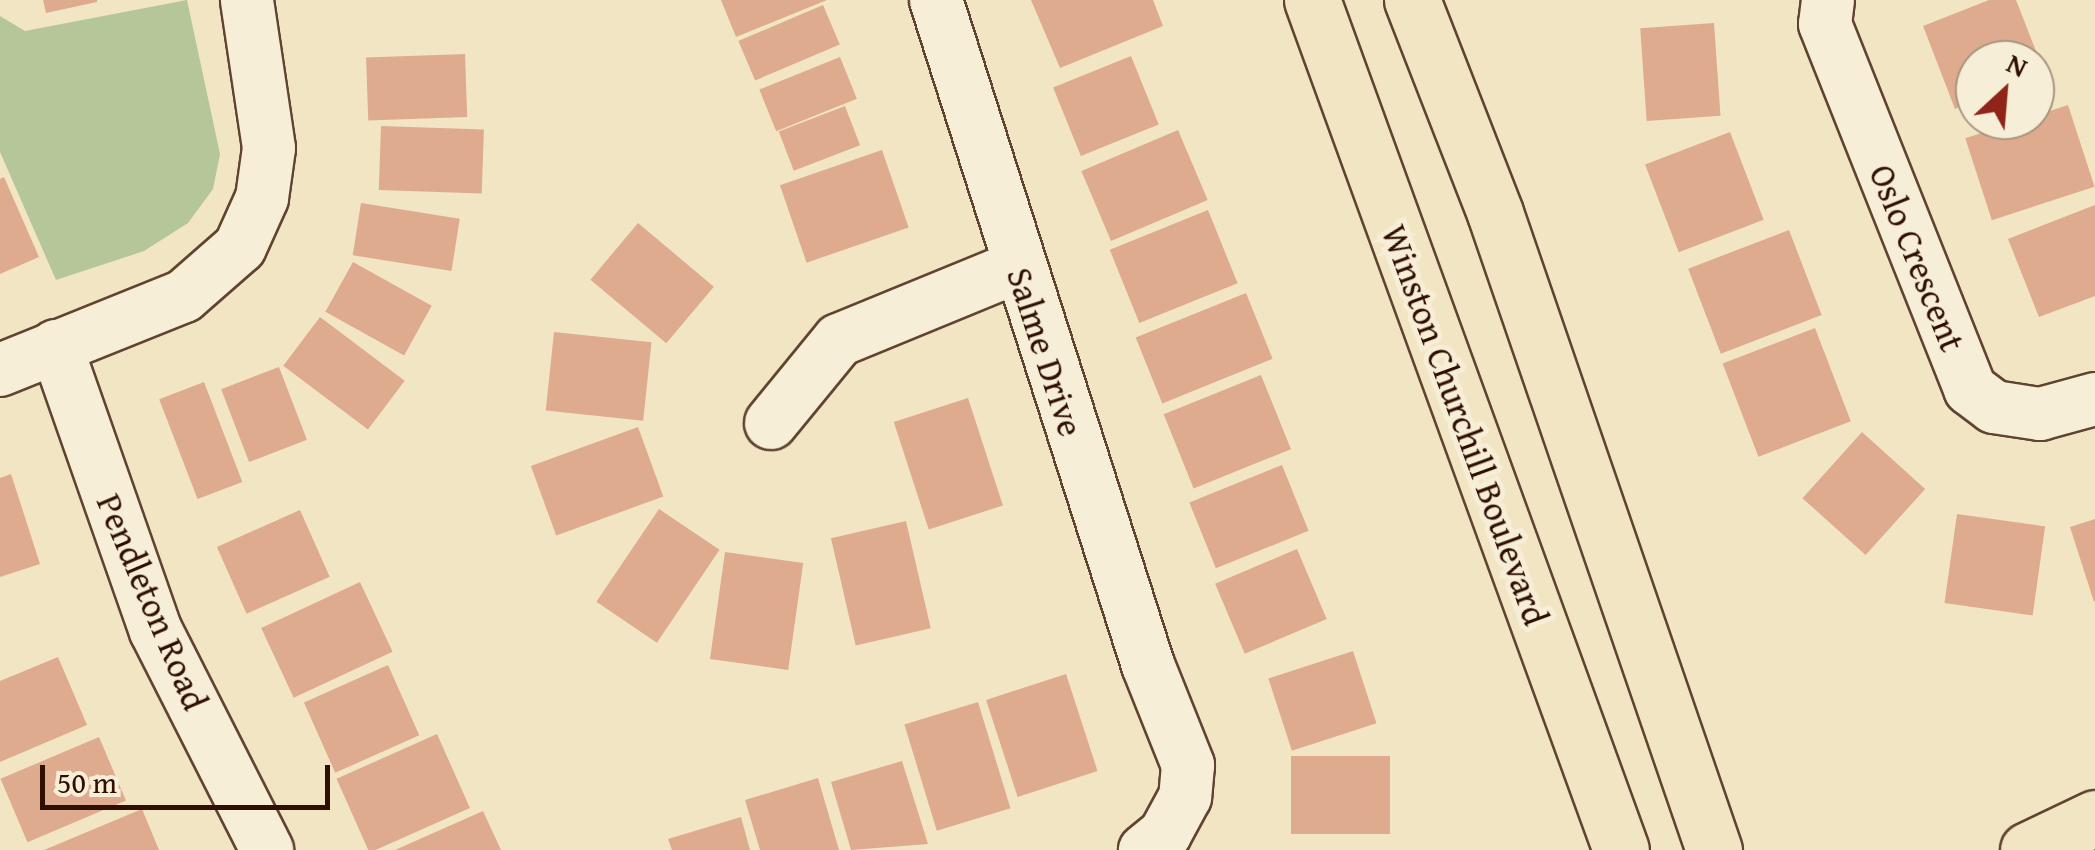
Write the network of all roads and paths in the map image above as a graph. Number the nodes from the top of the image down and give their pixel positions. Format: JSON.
{"nodes":[{"id":1,"x":246,"y":0,"type":"edge"},
{"id":2,"x":936,"y":0,"type":"edge"},
{"id":3,"x":1312,"y":0,"type":"edge"},
{"id":4,"x":1412,"y":0,"type":"edge"},
{"id":5,"x":1828,"y":0,"type":"edge"},
{"id":6,"x":1017,"y":267,"type":"junction"},
{"id":7,"x":56,"y":346,"type":"junction"},
{"id":8,"x":0,"y":370,"type":"edge"},
{"id":9,"x":2095,"y":398,"type":"edge"},
{"id":10,"x":771,"y":423,"type":"dead end"},
{"id":11,"x":2095,"y":818,"type":"edge"},
{"id":12,"x":1721,"y":843,"type":"edge"},
{"id":13,"x":267,"y":850,"type":"edge"},
{"id":14,"x":1145,"y":850,"type":"edge"},
{"id":15,"x":1621,"y":850,"type":"edge"},
{"id":16,"x":2028,"y":850,"type":"edge"}],
"edges":[{"from":1,"to":7,"type":"street"},
{"from":2,"to":6,"type":"street","name":"Salme Drive"},
{"from":3,"to":15,"type":"main road","name":"Winston Churchill Boulevard"},
{"from":4,"to":12,"type":"main road"},
{"from":5,"to":9,"type":"street","name":"Oslo Crescent"},
{"from":6,"to":10,"type":"street"},
{"from":6,"to":14,"type":"street","name":"Salme Drive"},
{"from":7,"to":8,"type":"street"},
{"from":7,"to":13,"type":"street","name":"Pendleton Road"},
{"from":11,"to":16,"type":"main road"}]}
